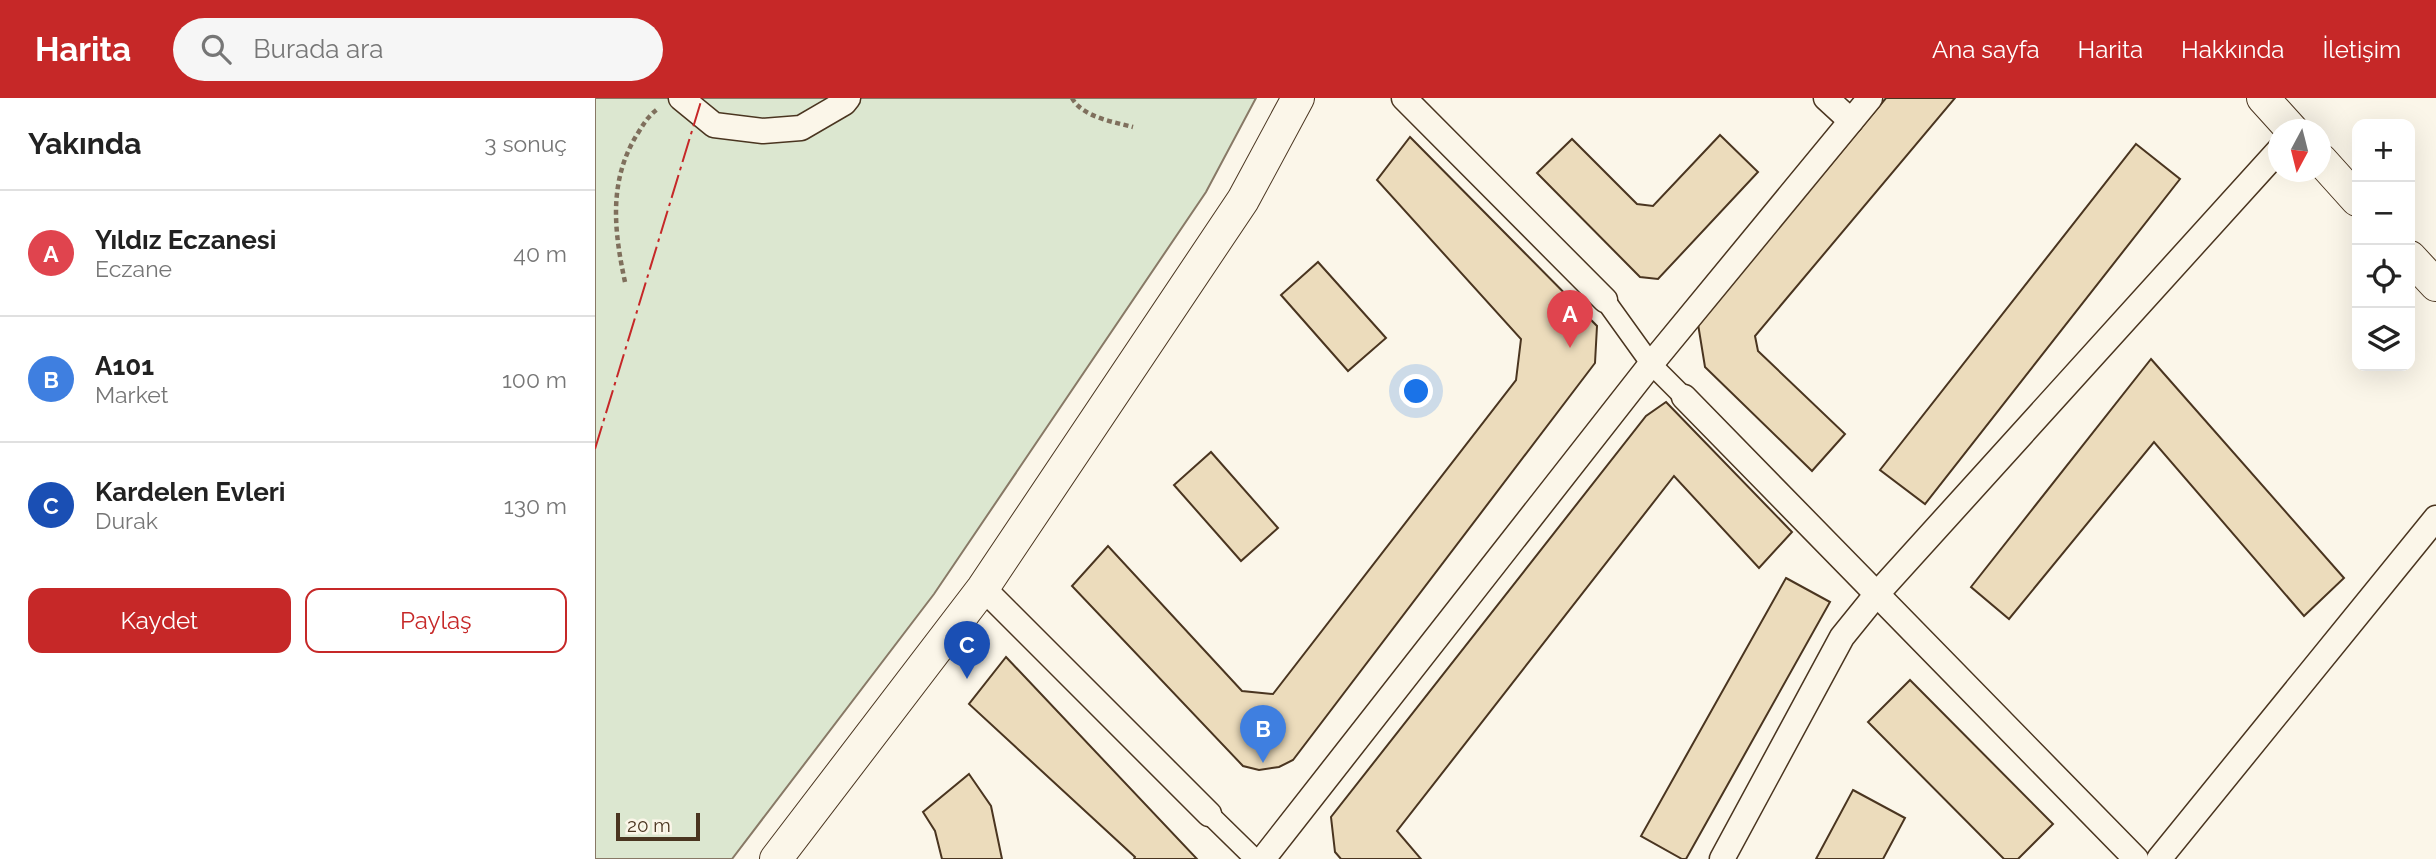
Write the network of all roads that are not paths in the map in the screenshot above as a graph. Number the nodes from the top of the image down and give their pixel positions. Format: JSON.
{"nodes":[{"id":1,"x":848,"y":98,"type":"edge"},
{"id":2,"x":1298,"y":98,"type":"edge"},
{"id":3,"x":1404,"y":98,"type":"edge"},
{"id":4,"x":1826,"y":98,"type":"edge"},
{"id":5,"x":1870,"y":98,"type":"edge"},
{"id":6,"x":2263,"y":98,"type":"edge"},
{"id":7,"x":673,"y":101,"type":"edge"},
{"id":8,"x":2282,"y":119,"type":"edge"},
{"id":9,"x":1851,"y":121,"type":"junction"},
{"id":10,"x":2268,"y":162,"type":"edge"},
{"id":11,"x":2331,"y":171,"type":"edge"},
{"id":12,"x":2352,"y":194,"type":"edge"},
{"id":13,"x":2415,"y":262,"type":"edge"},
{"id":14,"x":2436,"y":285,"type":"edge"},
{"id":15,"x":1605,"y":300,"type":"joint"},
{"id":16,"x":1651,"y":364,"type":"junction"},
{"id":17,"x":1683,"y":397,"type":"joint"},
{"id":18,"x":2436,"y":519,"type":"edge"},
{"id":19,"x":983,"y":588,"type":"junction"},
{"id":20,"x":1876,"y":595,"type":"junction"},
{"id":21,"x":1209,"y":814,"type":"joint"},
{"id":22,"x":776,"y":859,"type":"edge"},
{"id":23,"x":1255,"y":859,"type":"edge"},
{"id":24,"x":1263,"y":859,"type":"edge"},
{"id":25,"x":1721,"y":859,"type":"edge"},
{"id":26,"x":2136,"y":859,"type":"edge"},
{"id":27,"x":2159,"y":859,"type":"edge"}],
"edges":[{"from":1,"to":7,"type":"street"},
{"from":2,"to":19,"type":"street"},
{"from":3,"to":15,"type":"street"},
{"from":4,"to":9,"type":"street"},
{"from":5,"to":9,"type":"street"},
{"from":6,"to":8,"type":"street"},
{"from":9,"to":16,"type":"street"},
{"from":10,"to":20,"type":"street"},
{"from":11,"to":12,"type":"street"},
{"from":13,"to":14,"type":"street"},
{"from":15,"to":16,"type":"street"},
{"from":16,"to":17,"type":"street"},
{"from":16,"to":24,"type":"street"},
{"from":17,"to":20,"type":"street"},
{"from":18,"to":27,"type":"street"},
{"from":19,"to":21,"type":"street"},
{"from":19,"to":22,"type":"street"},
{"from":20,"to":25,"type":"street"},
{"from":20,"to":26,"type":"street"},
{"from":21,"to":23,"type":"street"}]}
